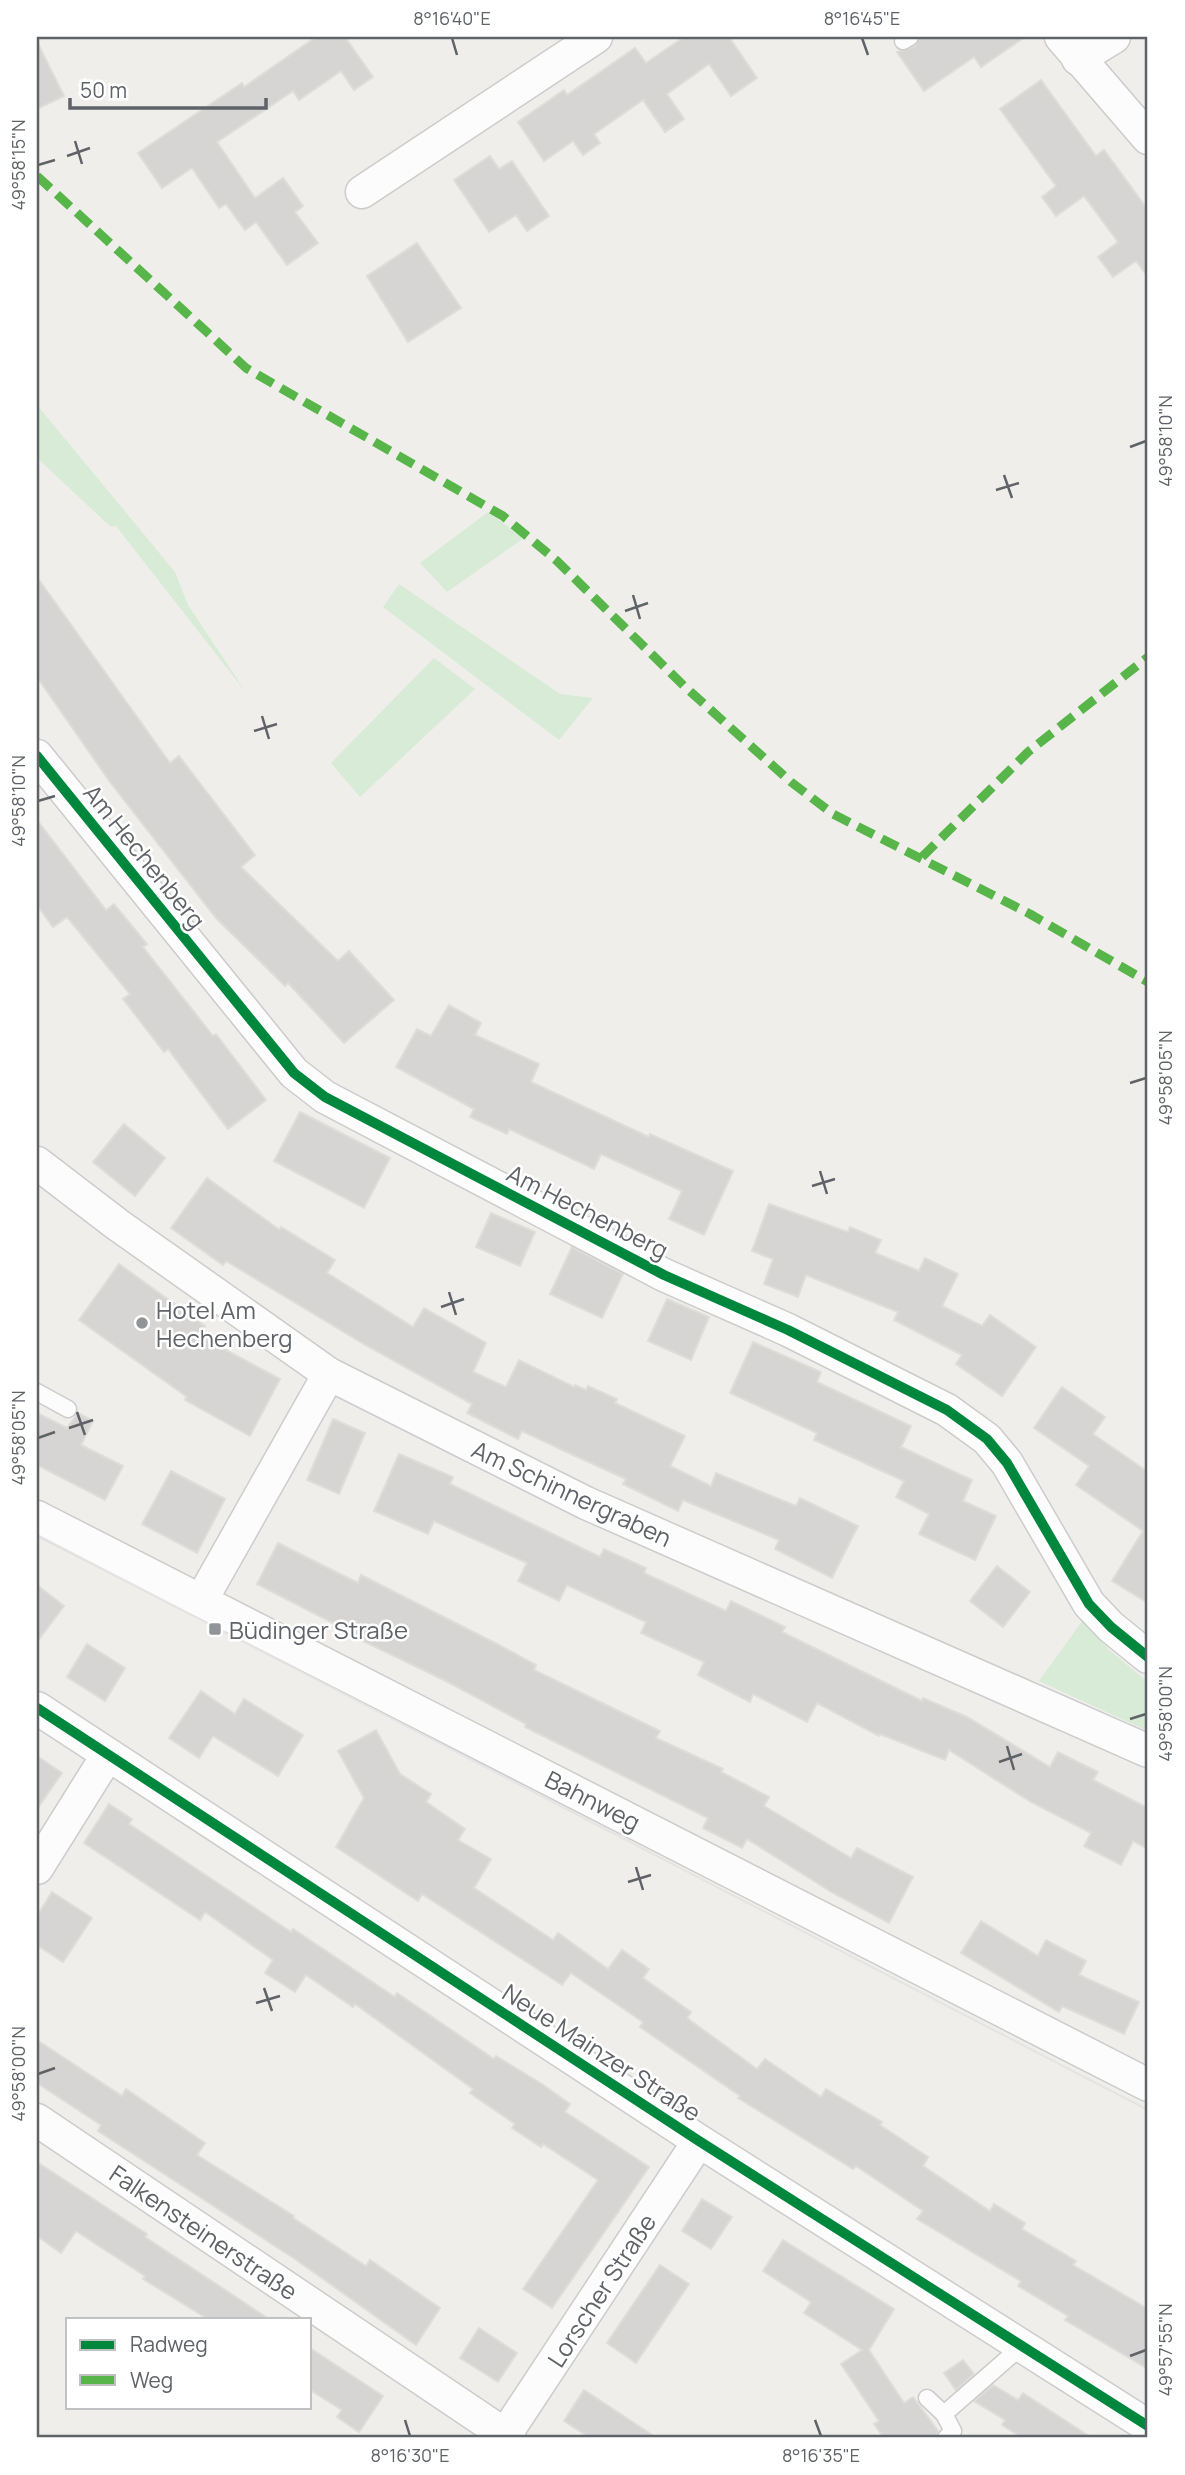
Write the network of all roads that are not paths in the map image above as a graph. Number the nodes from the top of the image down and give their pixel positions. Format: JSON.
{"nodes":[{"id":1,"x":596,"y":37,"type":"edge"},
{"id":2,"x":1114,"y":37,"type":"edge"},
{"id":3,"x":1069,"y":48,"type":"edge"},
{"id":4,"x":1148,"y":138,"type":"edge"},
{"id":5,"x":362,"y":192,"type":"dead end"},
{"id":6,"x":37,"y":757,"type":"edge"},
{"id":7,"x":37,"y":1163,"type":"edge"},
{"id":8,"x":329,"y":1374,"type":"junction"},
{"id":9,"x":37,"y":1392,"type":"edge"},
{"id":10,"x":68,"y":1409,"type":"dead end"},
{"id":11,"x":37,"y":1517,"type":"edge"},
{"id":12,"x":202,"y":1599,"type":"junction"},
{"id":13,"x":1148,"y":1657,"type":"edge"},
{"id":14,"x":37,"y":1708,"type":"edge"},
{"id":15,"x":1148,"y":1751,"type":"edge"},
{"id":16,"x":107,"y":1756,"type":"junction"},
{"id":17,"x":37,"y":1868,"type":"edge"},
{"id":18,"x":1148,"y":2085,"type":"edge"},
{"id":19,"x":37,"y":2119,"type":"edge"},
{"id":20,"x":699,"y":2141,"type":"junction"},
{"id":21,"x":1022,"y":2346,"type":"junction"},
{"id":22,"x":927,"y":2398,"type":"dead end"},
{"id":23,"x":944,"y":2414,"type":"junction"},
{"id":24,"x":1148,"y":2426,"type":"edge"},
{"id":25,"x":506,"y":2437,"type":"edge"},
{"id":26,"x":946,"y":2438,"type":"edge"}],
"edges":[{"from":1,"to":5,"type":"street"},
{"from":2,"to":3,"type":"street"},
{"from":3,"to":4,"type":"street"},
{"from":6,"to":13,"type":"street","name":"Am Hechenberg"},
{"from":7,"to":8,"type":"street","name":"Am Schinnergraben"},
{"from":8,"to":12,"type":"street"},
{"from":8,"to":15,"type":"street","name":"Am Schinnergraben"},
{"from":9,"to":10,"type":"lane"},
{"from":11,"to":12,"type":"street","name":"Bahnweg"},
{"from":12,"to":18,"type":"street","name":"Bahnweg"},
{"from":14,"to":16,"type":"street","name":"Neue Mainzer Straße"},
{"from":16,"to":17,"type":"street"},
{"from":16,"to":20,"type":"street","name":"Neue Mainzer Straße"},
{"from":19,"to":25,"type":"street","name":"Falkensteinerstraße"},
{"from":20,"to":21,"type":"street","name":"Neue Mainzer Straße"},
{"from":20,"to":25,"type":"street","name":"Lorscher Straße"},
{"from":21,"to":23,"type":"lane"},
{"from":21,"to":24,"type":"street","name":"Neue Mainzer Straße"},
{"from":22,"to":23,"type":"lane"},
{"from":23,"to":26,"type":"lane"}]}
